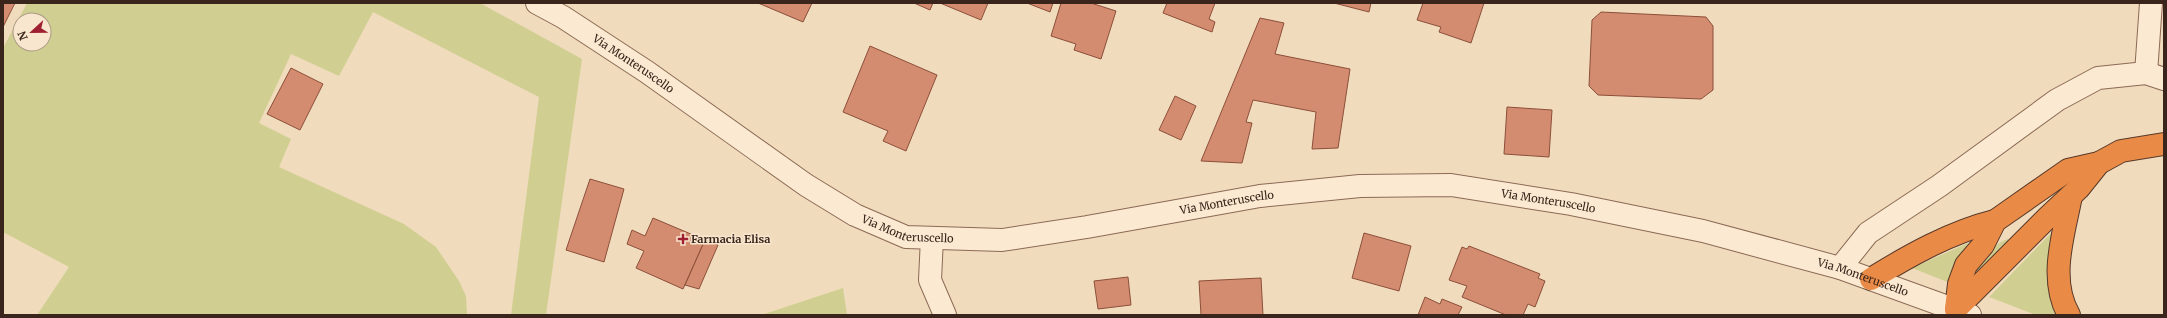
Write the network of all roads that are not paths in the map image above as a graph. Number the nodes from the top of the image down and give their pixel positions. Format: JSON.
{"nodes":[{"id":1,"x":537,"y":3,"type":"edge"},
{"id":2,"x":2151,"y":3,"type":"edge"},
{"id":3,"x":2155,"y":76,"type":"edge"},
{"id":4,"x":2164,"y":144,"type":"edge"},
{"id":5,"x":2099,"y":163,"type":"junction"},
{"id":6,"x":2071,"y":196,"type":"junction"},
{"id":7,"x":1995,"y":221,"type":"junction"},
{"id":8,"x":932,"y":238,"type":"junction"},
{"id":9,"x":1840,"y":268,"type":"junction"},
{"id":10,"x":1871,"y":279,"type":"junction"},
{"id":11,"x":1963,"y":312,"type":"edge"},
{"id":12,"x":945,"y":315,"type":"edge"},
{"id":13,"x":2069,"y":315,"type":"edge"}],
"edges":[{"from":1,"to":8,"type":"street","name":"Via Monteruscello"},
{"from":2,"to":3,"type":"street"},
{"from":3,"to":9,"type":"street"},
{"from":4,"to":5,"type":"highway"},
{"from":5,"to":6,"type":"highway"},
{"from":5,"to":7,"type":"highway"},
{"from":6,"to":11,"type":"highway"},
{"from":6,"to":13,"type":"highway"},
{"from":7,"to":10,"type":"highway"},
{"from":7,"to":11,"type":"highway"},
{"from":8,"to":9,"type":"street","name":"Via Monteruscello"},
{"from":8,"to":12,"type":"street"},
{"from":9,"to":10,"type":"street","name":"Via Monteruscello"},
{"from":10,"to":11,"type":"street","name":"Via Monteruscello"}]}
